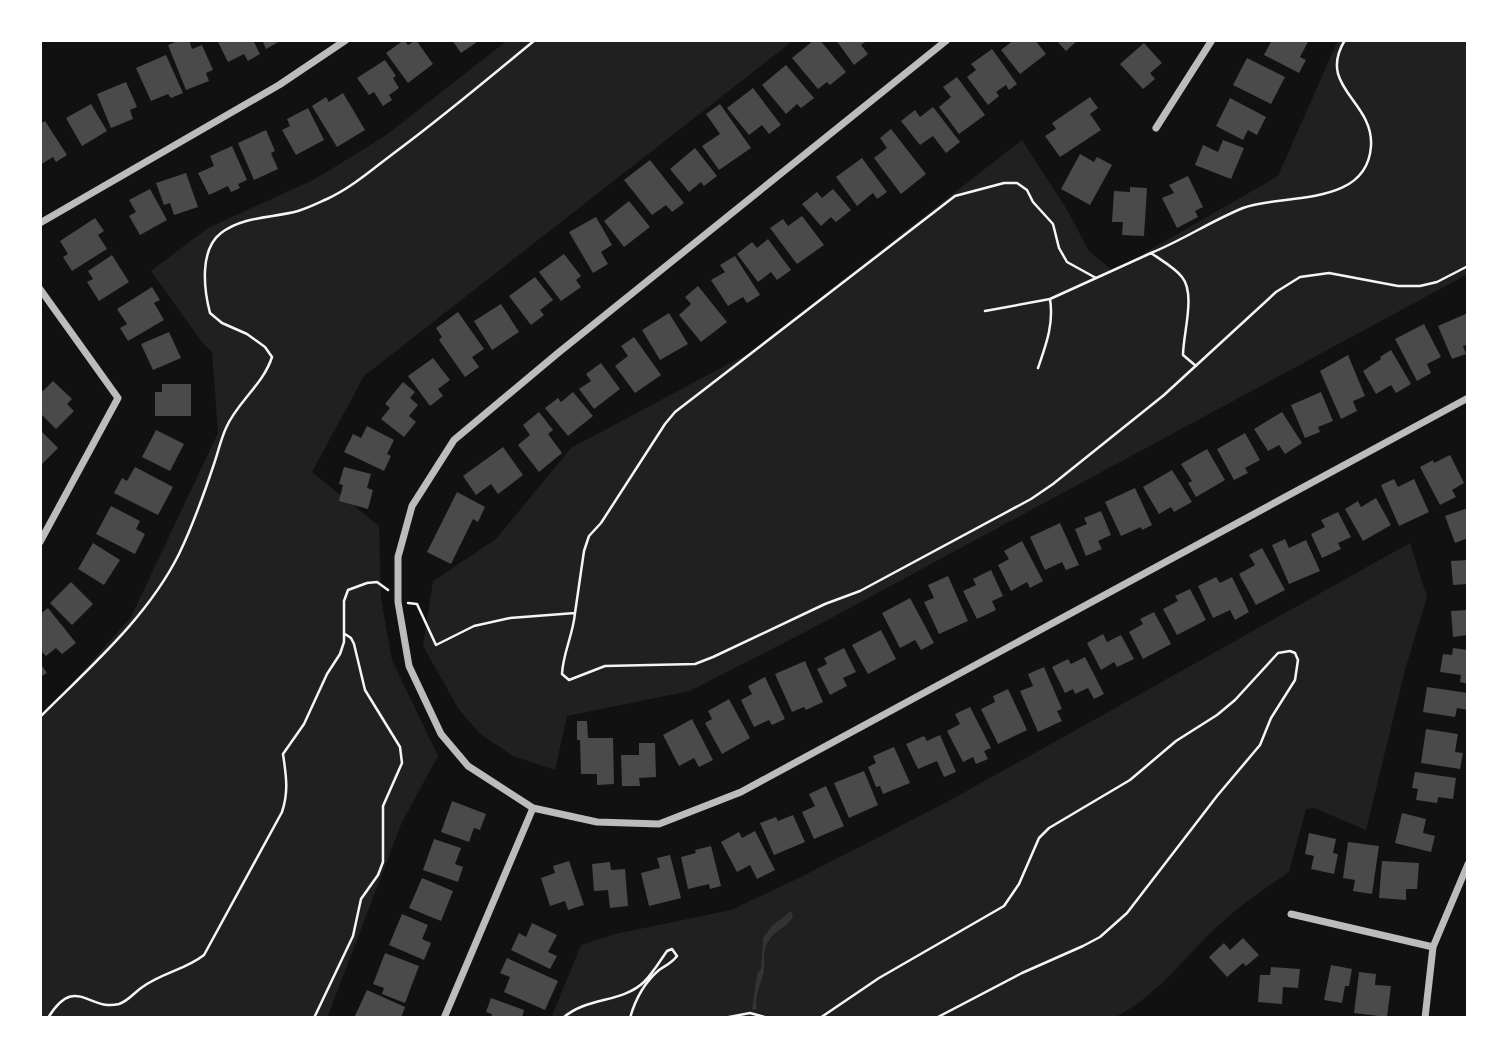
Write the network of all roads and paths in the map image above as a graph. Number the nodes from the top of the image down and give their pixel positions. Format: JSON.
{"nodes":[{"id":1,"x":346,"y":40,"type":"edge"},
{"id":2,"x":536,"y":40,"type":"edge"},
{"id":3,"x":947,"y":40,"type":"edge"},
{"id":4,"x":1212,"y":40,"type":"edge"},
{"id":5,"x":1345,"y":40,"type":"edge"},
{"id":6,"x":1156,"y":128,"type":"dead end"},
{"id":7,"x":40,"y":223,"type":"edge"},
{"id":8,"x":1151,"y":253,"type":"junction"},
{"id":9,"x":1468,"y":265,"type":"edge"},
{"id":10,"x":1096,"y":278,"type":"junction"},
{"id":11,"x":40,"y":289,"type":"edge"},
{"id":12,"x":1051,"y":299,"type":"junction"},
{"id":13,"x":985,"y":311,"type":"dead end"},
{"id":14,"x":1196,"y":366,"type":"junction"},
{"id":15,"x":1038,"y":368,"type":"dead end"},
{"id":16,"x":1467,"y":399,"type":"edge"},
{"id":17,"x":40,"y":542,"type":"edge"},
{"id":18,"x":398,"y":599,"type":"junction"},
{"id":19,"x":575,"y":614,"type":"junction"},
{"id":20,"x":344,"y":634,"type":"junction"},
{"id":21,"x":40,"y":716,"type":"edge"},
{"id":22,"x":533,"y":808,"type":"junction"},
{"id":23,"x":1468,"y":864,"type":"edge"},
{"id":24,"x":1291,"y":914,"type":"dead end"},
{"id":25,"x":1433,"y":947,"type":"junction"},
{"id":26,"x":48,"y":1018,"type":"edge"},
{"id":27,"x":314,"y":1018,"type":"edge"},
{"id":28,"x":444,"y":1018,"type":"edge"},
{"id":29,"x":564,"y":1018,"type":"edge"},
{"id":30,"x":630,"y":1018,"type":"edge"},
{"id":31,"x":724,"y":1018,"type":"edge"},
{"id":32,"x":768,"y":1018,"type":"edge"},
{"id":33,"x":820,"y":1018,"type":"edge"},
{"id":34,"x":936,"y":1018,"type":"edge"},
{"id":35,"x":1425,"y":1018,"type":"edge"}],
"edges":[{"from":1,"to":7,"type":"street"},
{"from":2,"to":21,"type":"path"},
{"from":3,"to":18,"type":"street"},
{"from":4,"to":6,"type":"street"},
{"from":5,"to":8,"type":"path"},
{"from":8,"to":10,"type":"path"},
{"from":8,"to":14,"type":"path"},
{"from":9,"to":14,"type":"path"},
{"from":10,"to":12,"type":"path"},
{"from":10,"to":19,"type":"path"},
{"from":11,"to":17,"type":"street"},
{"from":12,"to":13,"type":"path"},
{"from":12,"to":15,"type":"path"},
{"from":14,"to":19,"type":"path"},
{"from":16,"to":22,"type":"street"},
{"from":18,"to":19,"type":"path"},
{"from":18,"to":20,"type":"path"},
{"from":18,"to":22,"type":"street"},
{"from":20,"to":26,"type":"path"},
{"from":20,"to":27,"type":"path"},
{"from":22,"to":28,"type":"street"},
{"from":23,"to":25,"type":"street"},
{"from":24,"to":25,"type":"street"},
{"from":25,"to":35,"type":"street"},
{"from":29,"to":30,"type":"path"},
{"from":31,"to":32,"type":"path"},
{"from":33,"to":34,"type":"path"}]}
